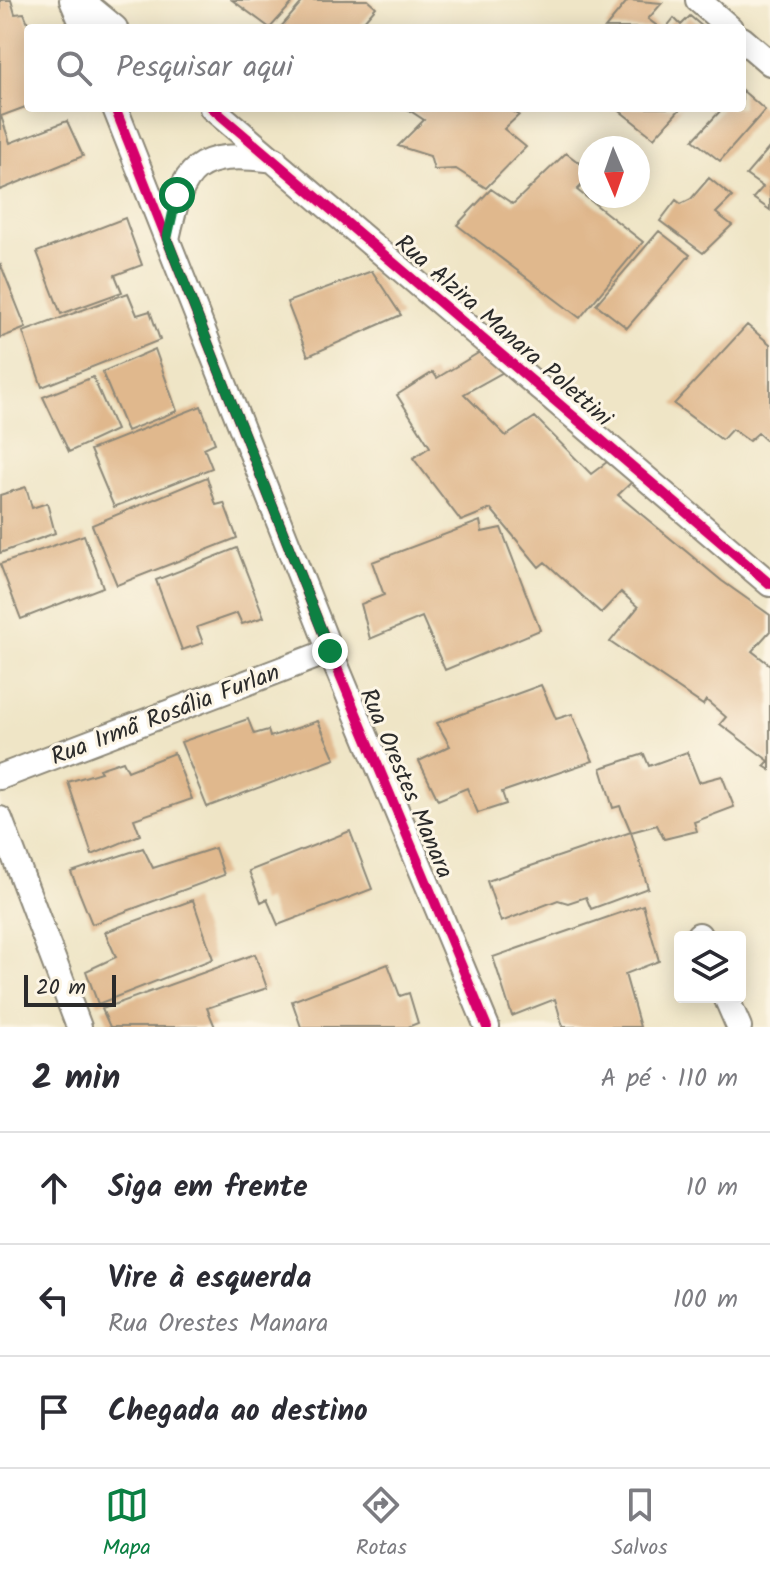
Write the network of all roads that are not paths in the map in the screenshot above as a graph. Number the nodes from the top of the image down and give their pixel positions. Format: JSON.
{"nodes":[{"id":1,"x":72,"y":0,"type":"edge"},
{"id":2,"x":81,"y":0,"type":"edge"},
{"id":3,"x":698,"y":0,"type":"edge"},
{"id":4,"x":82,"y":24,"type":"edge"},
{"id":5,"x":110,"y":24,"type":"edge"},
{"id":6,"x":725,"y":24,"type":"edge"},
{"id":7,"x":746,"y":42,"type":"edge"},
{"id":8,"x":770,"y":63,"type":"edge"},
{"id":9,"x":117,"y":112,"type":"edge"},
{"id":10,"x":217,"y":112,"type":"edge"},
{"id":11,"x":275,"y":160,"type":"junction"},
{"id":12,"x":167,"y":239,"type":"junction"},
{"id":13,"x":770,"y":584,"type":"edge"},
{"id":14,"x":330,"y":651,"type":"junction"},
{"id":15,"x":0,"y":777,"type":"edge"},
{"id":16,"x":0,"y":819,"type":"edge"},
{"id":17,"x":729,"y":1003,"type":"edge"},
{"id":18,"x":79,"y":1027,"type":"edge"},
{"id":19,"x":487,"y":1027,"type":"edge"},
{"id":20,"x":739,"y":1027,"type":"edge"}],
"edges":[{"from":1,"to":4,"type":"street"},
{"from":2,"to":5,"type":"street"},
{"from":3,"to":6,"type":"street"},
{"from":7,"to":8,"type":"street"},
{"from":9,"to":12,"type":"street","name":"Rua Orestes Manara"},
{"from":10,"to":11,"type":"street","name":"Rua Alzira Manara Polettini"},
{"from":11,"to":12,"type":"street"},
{"from":11,"to":13,"type":"street","name":"Rua Alzira Manara Polettini"},
{"from":12,"to":14,"type":"street","name":"Rua Orestes Manara"},
{"from":14,"to":15,"type":"street","name":"Rua Irmã Rosália Furlan"},
{"from":14,"to":19,"type":"street","name":"Rua Orestes Manara"},
{"from":16,"to":18,"type":"street"},
{"from":17,"to":20,"type":"street"}]}
